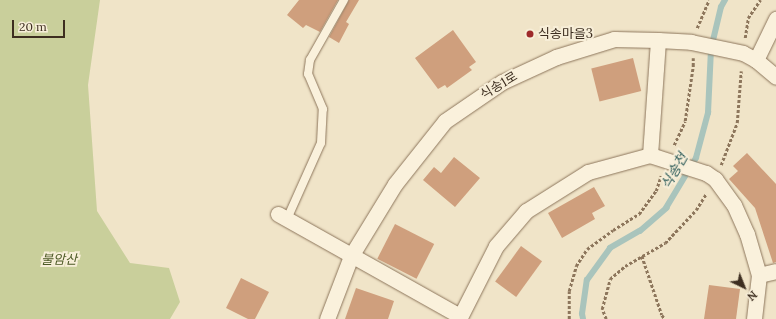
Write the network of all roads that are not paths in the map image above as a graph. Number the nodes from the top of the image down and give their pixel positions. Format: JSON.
{"nodes":[{"id":1,"x":344,"y":0,"type":"edge"},
{"id":2,"x":776,"y":19,"type":"edge"},
{"id":3,"x":658,"y":40,"type":"junction"},
{"id":4,"x":756,"y":60,"type":"junction"},
{"id":5,"x":776,"y":77,"type":"edge"},
{"id":6,"x":650,"y":155,"type":"junction"},
{"id":7,"x":283,"y":216,"type":"joint"},
{"id":8,"x":351,"y":256,"type":"junction"},
{"id":9,"x":776,"y":271,"type":"edge"},
{"id":10,"x":759,"y":275,"type":"junction"},
{"id":11,"x":459,"y":318,"type":"edge"},
{"id":12,"x":328,"y":319,"type":"edge"},
{"id":13,"x":754,"y":319,"type":"edge"}],
"edges":[{"from":1,"to":7,"type":"lane"},
{"from":2,"to":4,"type":"street"},
{"from":3,"to":4,"type":"street","name":"식송1로"},
{"from":3,"to":6,"type":"street"},
{"from":3,"to":8,"type":"street","name":"식송1로"},
{"from":4,"to":5,"type":"street","name":"식송1로"},
{"from":6,"to":10,"type":"street"},
{"from":6,"to":11,"type":"street"},
{"from":7,"to":8,"type":"street"},
{"from":8,"to":11,"type":"street"},
{"from":8,"to":12,"type":"street","name":"식송1로"},
{"from":9,"to":10,"type":"street"},
{"from":10,"to":13,"type":"street"}]}
